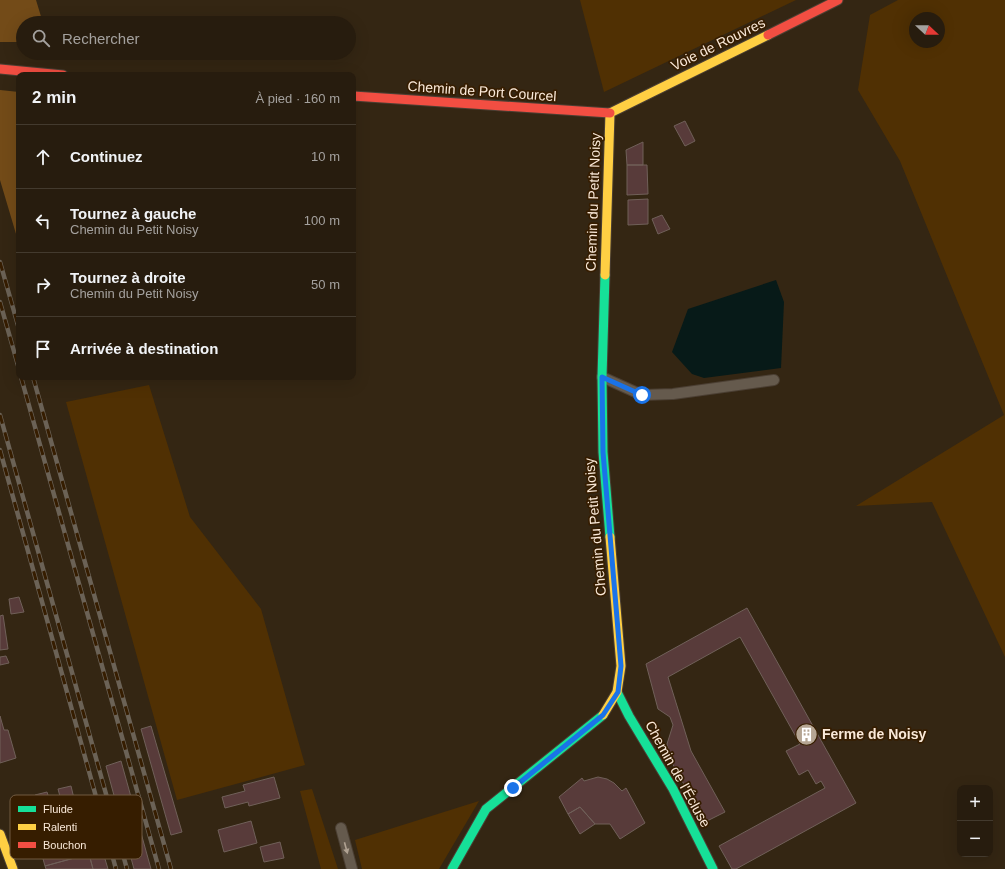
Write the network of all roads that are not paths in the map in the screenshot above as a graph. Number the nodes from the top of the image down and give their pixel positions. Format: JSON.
{"nodes":[{"id":1,"x":838,"y":0,"type":"edge"},
{"id":2,"x":0,"y":58,"type":"edge"},
{"id":3,"x":2,"y":69,"type":"edge"},
{"id":4,"x":32,"y":72,"type":"edge"},
{"id":5,"x":356,"y":96,"type":"edge"},
{"id":6,"x":610,"y":113,"type":"junction"},
{"id":7,"x":602,"y":377,"type":"junction"},
{"id":8,"x":774,"y":380,"type":"dead end"},
{"id":9,"x":618,"y":692,"type":"junction"},
{"id":10,"x":341,"y":828,"type":"dead end"},
{"id":11,"x":0,"y":834,"type":"edge"},
{"id":12,"x":13,"y":869,"type":"edge"},
{"id":13,"x":352,"y":869,"type":"edge"},
{"id":14,"x":452,"y":869,"type":"edge"},
{"id":15,"x":713,"y":869,"type":"edge"}],
"edges":[{"from":1,"to":6,"type":"street","name":"Voie de Rouvres"},
{"from":2,"to":3,"type":"lane"},
{"from":3,"to":4,"type":"street"},
{"from":5,"to":6,"type":"street","name":"Chemin de Port Courcel"},
{"from":6,"to":7,"type":"street","name":"Chemin du Petit Noisy"},
{"from":7,"to":8,"type":"lane"},
{"from":7,"to":9,"type":"street","name":"Chemin du Petit Noisy"},
{"from":9,"to":14,"type":"street","name":"Chemin du Petit Noisy"},
{"from":9,"to":15,"type":"street","name":"Chemin de l'Écluse"},
{"from":10,"to":13,"type":"lane","one_way":true},
{"from":11,"to":12,"type":"street"}]}
